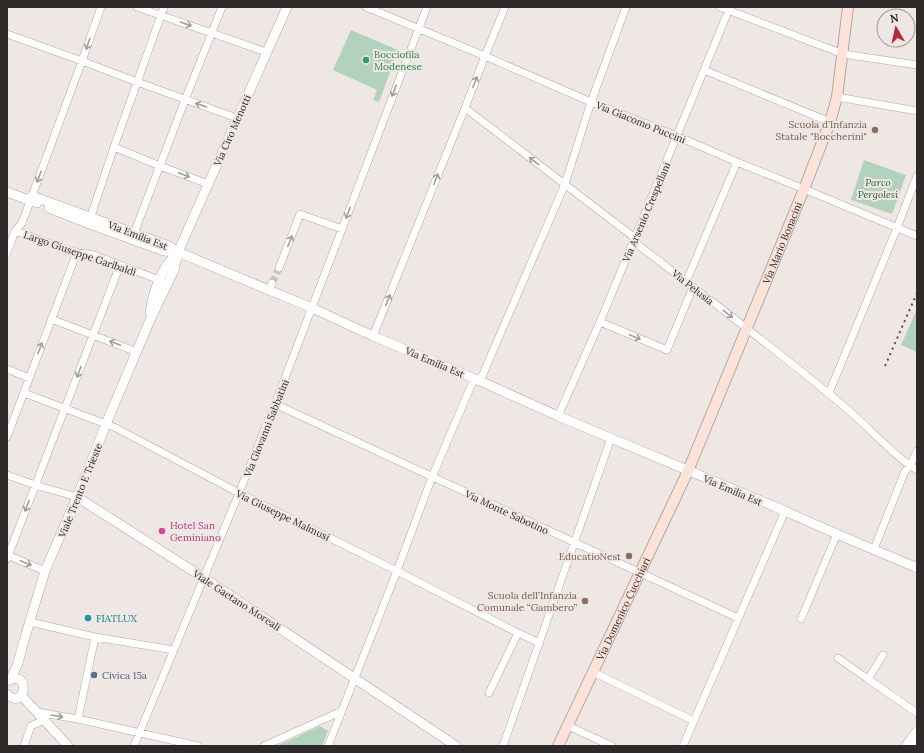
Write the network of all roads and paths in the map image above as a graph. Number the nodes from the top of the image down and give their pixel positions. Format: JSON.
{"nodes":[{"id":1,"x":101,"y":7,"type":"edge"},
{"id":2,"x":137,"y":7,"type":"edge"},
{"id":3,"x":164,"y":7,"type":"edge"},
{"id":4,"x":222,"y":7,"type":"edge"},
{"id":5,"x":287,"y":7,"type":"edge"},
{"id":6,"x":366,"y":7,"type":"edge"},
{"id":7,"x":426,"y":7,"type":"edge"},
{"id":8,"x":505,"y":7,"type":"edge"},
{"id":9,"x":626,"y":7,"type":"edge"},
{"id":10,"x":720,"y":7,"type":"edge"},
{"id":11,"x":848,"y":7,"type":"edge"},
{"id":12,"x":730,"y":9,"type":"edge"},
{"id":13,"x":161,"y":15,"type":"junction"},
{"id":14,"x":418,"y":29,"type":"junction"},
{"id":15,"x":212,"y":32,"type":"junction"},
{"id":16,"x":7,"y":34,"type":"edge"},
{"id":17,"x":266,"y":52,"type":"junction"},
{"id":18,"x":842,"y":54,"type":"junction"},
{"id":19,"x":485,"y":56,"type":"junction"},
{"id":20,"x":82,"y":61,"type":"junction"},
{"id":21,"x":917,"y":65,"type":"edge"},
{"id":22,"x":704,"y":70,"type":"junction"},
{"id":23,"x":137,"y":82,"type":"junction"},
{"id":24,"x":837,"y":97,"type":"junction"},
{"id":25,"x":185,"y":100,"type":"junction"},
{"id":26,"x":591,"y":102,"type":"junction"},
{"id":27,"x":465,"y":108,"type":"junction"},
{"id":28,"x":917,"y":110,"type":"edge"},
{"id":29,"x":237,"y":118,"type":"junction"},
{"id":30,"x":830,"y":122,"type":"junction"},
{"id":31,"x":677,"y":136,"type":"junction"},
{"id":32,"x":114,"y":147,"type":"junction"},
{"id":33,"x":737,"y":162,"type":"junction"},
{"id":34,"x":160,"y":166,"type":"junction"},
{"id":35,"x":917,"y":176,"type":"edge"},
{"id":36,"x":208,"y":184,"type":"junction"},
{"id":37,"x":565,"y":184,"type":"junction"},
{"id":38,"x":804,"y":189,"type":"junction"},
{"id":39,"x":7,"y":192,"type":"edge"},
{"id":40,"x":31,"y":198,"type":"junction"},
{"id":41,"x":92,"y":212,"type":"dead end"},
{"id":42,"x":136,"y":228,"type":"dead end"},
{"id":43,"x":897,"y":228,"type":"junction"},
{"id":44,"x":16,"y":229,"type":"junction"},
{"id":45,"x":342,"y":229,"type":"junction"},
{"id":46,"x":917,"y":236,"type":"edge"},
{"id":47,"x":635,"y":238,"type":"junction"},
{"id":48,"x":77,"y":252,"type":"junction"},
{"id":49,"x":178,"y":252,"type":"junction"},
{"id":50,"x":7,"y":253,"type":"edge"},
{"id":51,"x":120,"y":265,"type":"junction"},
{"id":52,"x":279,"y":268,"type":"tunnel mouth"},
{"id":53,"x":164,"y":282,"type":"junction"},
{"id":54,"x":686,"y":282,"type":"junction"},
{"id":55,"x":693,"y":287,"type":"junction"},
{"id":56,"x":312,"y":308,"type":"junction"},
{"id":57,"x":51,"y":319,"type":"junction"},
{"id":58,"x":600,"y":322,"type":"junction"},
{"id":59,"x":747,"y":328,"type":"junction"},
{"id":60,"x":93,"y":335,"type":"junction"},
{"id":61,"x":373,"y":336,"type":"junction"},
{"id":62,"x":137,"y":352,"type":"junction"},
{"id":63,"x":7,"y":370,"type":"edge"},
{"id":64,"x":29,"y":378,"type":"junction"},
{"id":65,"x":477,"y":380,"type":"junction"},
{"id":66,"x":24,"y":393,"type":"junction"},
{"id":67,"x":829,"y":393,"type":"junction"},
{"id":68,"x":276,"y":404,"type":"junction"},
{"id":69,"x":65,"y":409,"type":"junction"},
{"id":70,"x":558,"y":416,"type":"junction"},
{"id":71,"x":106,"y":424,"type":"junction"},
{"id":72,"x":7,"y":437,"type":"edge"},
{"id":73,"x":611,"y":438,"type":"junction"},
{"id":74,"x":917,"y":451,"type":"edge"},
{"id":75,"x":914,"y":468,"type":"edge"},
{"id":76,"x":688,"y":471,"type":"junction"},
{"id":77,"x":7,"y":475,"type":"edge"},
{"id":78,"x":432,"y":477,"type":"junction"},
{"id":79,"x":35,"y":485,"type":"junction"},
{"id":80,"x":240,"y":493,"type":"junction"},
{"id":81,"x":77,"y":497,"type":"junction"},
{"id":82,"x":785,"y":512,"type":"junction"},
{"id":83,"x":837,"y":534,"type":"junction"},
{"id":84,"x":575,"y":543,"type":"junction"},
{"id":85,"x":874,"y":549,"type":"junction"},
{"id":86,"x":7,"y":557,"type":"edge"},
{"id":87,"x":917,"y":568,"type":"edge"},
{"id":88,"x":397,"y":571,"type":"junction"},
{"id":89,"x":45,"y":572,"type":"junction"},
{"id":90,"x":640,"y":573,"type":"junction"},
{"id":91,"x":204,"y":578,"type":"junction"},
{"id":92,"x":738,"y":618,"type":"junction"},
{"id":93,"x":801,"y":619,"type":"dead end"},
{"id":94,"x":30,"y":622,"type":"junction"},
{"id":95,"x":518,"y":633,"type":"junction"},
{"id":96,"x":95,"y":637,"type":"junction"},
{"id":97,"x":540,"y":643,"type":"junction"},
{"id":98,"x":174,"y":650,"type":"junction"},
{"id":99,"x":883,"y":654,"type":"dead end"},
{"id":100,"x":838,"y":658,"type":"dead end"},
{"id":101,"x":18,"y":663,"type":"junction"},
{"id":102,"x":593,"y":672,"type":"junction"},
{"id":103,"x":355,"y":678,"type":"junction"},
{"id":104,"x":868,"y":679,"type":"junction"},
{"id":105,"x":9,"y":681,"type":"edge"},
{"id":106,"x":22,"y":682,"type":"junction"},
{"id":107,"x":489,"y":693,"type":"dead end"},
{"id":108,"x":7,"y":694,"type":"edge"},
{"id":109,"x":21,"y":695,"type":"junction"},
{"id":110,"x":342,"y":711,"type":"junction"},
{"id":111,"x":37,"y":712,"type":"junction"},
{"id":112,"x":917,"y":713,"type":"edge"},
{"id":113,"x":78,"y":719,"type":"junction"},
{"id":114,"x":44,"y":720,"type":"junction"},
{"id":115,"x":694,"y":721,"type":"junction"},
{"id":116,"x":568,"y":726,"type":"junction"},
{"id":117,"x":917,"y":731,"type":"edge"},
{"id":118,"x":139,"y":733,"type":"junction"},
{"id":119,"x":445,"y":743,"type":"edge"},
{"id":120,"x":24,"y":746,"type":"edge"},
{"id":121,"x":68,"y":746,"type":"edge"},
{"id":122,"x":134,"y":746,"type":"edge"},
{"id":123,"x":198,"y":746,"type":"edge"},
{"id":124,"x":264,"y":746,"type":"edge"},
{"id":125,"x":328,"y":746,"type":"edge"},
{"id":126,"x":456,"y":746,"type":"edge"},
{"id":127,"x":503,"y":746,"type":"edge"},
{"id":128,"x":558,"y":746,"type":"edge"},
{"id":129,"x":612,"y":746,"type":"edge"},
{"id":130,"x":683,"y":746,"type":"edge"},
{"id":131,"x":906,"y":746,"type":"edge"}],
"edges":[{"from":1,"to":20,"type":"street","name":"Largo Giuseppe Garibaldi","one_way":true},
{"from":2,"to":13,"type":"street"},
{"from":3,"to":13,"type":"street"},
{"from":4,"to":15,"type":"street"},
{"from":5,"to":17,"type":"street","name":"Via Ciro Menotti"},
{"from":6,"to":14,"type":"street","name":"Via Giacomo Puccini"},
{"from":7,"to":14,"type":"street","name":"Via Giovanni Sabbatini"},
{"from":8,"to":19,"type":"street"},
{"from":9,"to":26,"type":"street"},
{"from":10,"to":12,"type":"street"},
{"from":11,"to":18,"type":"main road","name":"Via Mario Bonacini"},
{"from":12,"to":18,"type":"street"},
{"from":12,"to":22,"type":"street","name":"Via Arsenio Crespellani"},
{"from":13,"to":15,"type":"street","one_way":true},
{"from":13,"to":23,"type":"street"},
{"from":14,"to":19,"type":"street","name":"Via Giacomo Puccini"},
{"from":14,"to":45,"type":"street","name":"Via Giovanni Sabbatini","one_way":true},
{"from":15,"to":17,"type":"street"},
{"from":15,"to":25,"type":"street"},
{"from":16,"to":20,"type":"street"},
{"from":17,"to":29,"type":"street","name":"Via Ciro Menotti"},
{"from":18,"to":21,"type":"street"},
{"from":18,"to":24,"type":"main road","name":"Via Mario Bonacini"},
{"from":19,"to":26,"type":"street","name":"Via Giacomo Puccini"},
{"from":27,"to":19,"type":"street","one_way":true},
{"from":20,"to":23,"type":"street"},
{"from":20,"to":40,"type":"street","name":"Largo Giuseppe Garibaldi","one_way":true},
{"from":22,"to":30,"type":"street"},
{"from":22,"to":31,"type":"street","name":"Via Arsenio Crespellani"},
{"from":23,"to":25,"type":"street"},
{"from":23,"to":32,"type":"street"},
{"from":24,"to":28,"type":"street"},
{"from":24,"to":30,"type":"main road","name":"Via Mario Bonacini"},
{"from":29,"to":25,"type":"street","one_way":true},
{"from":25,"to":34,"type":"street"},
{"from":26,"to":31,"type":"street","name":"Via Giacomo Puccini"},
{"from":26,"to":37,"type":"street"},
{"from":37,"to":27,"type":"street","name":"Via Pelusia","one_way":true},
{"from":61,"to":27,"type":"street","one_way":true},
{"from":29,"to":36,"type":"street","name":"Via Ciro Menotti"},
{"from":30,"to":38,"type":"main road","name":"Via Mario Bonacini"},
{"from":31,"to":33,"type":"street","name":"Via Giacomo Puccini"},
{"from":31,"to":47,"type":"street","name":"Via Arsenio Crespellani"},
{"from":32,"to":34,"type":"street"},
{"from":32,"to":41,"type":"street"},
{"from":33,"to":38,"type":"street","name":"Via Giacomo Puccini"},
{"from":33,"to":54,"type":"street"},
{"from":34,"to":36,"type":"street","one_way":true},
{"from":34,"to":42,"type":"street"},
{"from":35,"to":43,"type":"street"},
{"from":36,"to":49,"type":"street","name":"Via Ciro Menotti"},
{"from":37,"to":47,"type":"street","name":"Via Pelusia"},
{"from":37,"to":65,"type":"street"},
{"from":38,"to":43,"type":"street","name":"Via Giacomo Puccini"},
{"from":38,"to":59,"type":"main road","name":"Via Mario Bonacini"},
{"from":39,"to":40,"type":"street"},
{"from":40,"to":44,"type":"street","name":"Largo Giuseppe Garibaldi"},
{"from":40,"to":49,"type":"street"},
{"from":43,"to":46,"type":"street","name":"Via Giacomo Puccini"},
{"from":43,"to":67,"type":"street"},
{"from":44,"to":48,"type":"street","name":"Largo Giuseppe Garibaldi"},
{"from":44,"to":50,"type":"street"},
{"from":52,"to":45,"type":"street","one_way":true},
{"from":45,"to":56,"type":"street","name":"Via Giovanni Sabbatini"},
{"from":47,"to":54,"type":"street","name":"Via Pelusia"},
{"from":47,"to":58,"type":"street","name":"Via Arsenio Crespellani"},
{"from":48,"to":51,"type":"street","name":"Largo Giuseppe Garibaldi"},
{"from":48,"to":57,"type":"street"},
{"from":49,"to":53,"type":"street","name":"Viale Trento E Trieste"},
{"from":49,"to":56,"type":"street","name":"Via Emilia Est"},
{"from":51,"to":53,"type":"street","name":"Largo Giuseppe Garibaldi"},
{"from":51,"to":60,"type":"street"},
{"from":53,"to":62,"type":"street","name":"Viale Trento E Trieste"},
{"from":54,"to":55,"type":"street","name":"Via Pelusia"},
{"from":58,"to":55,"type":"street","one_way":true},
{"from":55,"to":59,"type":"street","name":"Via Pelusia","one_way":true},
{"from":56,"to":61,"type":"street","name":"Via Emilia Est"},
{"from":56,"to":68,"type":"street","name":"Via Giovanni Sabbatini"},
{"from":57,"to":60,"type":"street"},
{"from":64,"to":57,"type":"street","one_way":true},
{"from":58,"to":70,"type":"street","name":"Via Arsenio Crespellani"},
{"from":59,"to":67,"type":"street","name":"Via Pelusia"},
{"from":59,"to":76,"type":"main road","name":"Via Mario Bonacini"},
{"from":62,"to":60,"type":"street","one_way":true},
{"from":60,"to":69,"type":"street","one_way":true},
{"from":61,"to":65,"type":"street","name":"Via Emilia Est"},
{"from":62,"to":71,"type":"street","name":"Viale Trento E Trieste"},
{"from":63,"to":64,"type":"street"},
{"from":64,"to":66,"type":"street"},
{"from":65,"to":70,"type":"street","name":"Via Emilia Est"},
{"from":65,"to":78,"type":"street"},
{"from":66,"to":69,"type":"street","name":"Via Giuseppe Malmusi"},
{"from":66,"to":72,"type":"street"},
{"from":67,"to":75,"type":"street","name":"Via Pelusia"},
{"from":68,"to":78,"type":"street","name":"Via Monte Sabotino"},
{"from":68,"to":80,"type":"street","name":"Via Giovanni Sabbatini"},
{"from":69,"to":71,"type":"street","name":"Via Giuseppe Malmusi"},
{"from":69,"to":79,"type":"street"},
{"from":70,"to":73,"type":"street","name":"Via Emilia Est"},
{"from":71,"to":80,"type":"street","name":"Via Giuseppe Malmusi"},
{"from":71,"to":81,"type":"street","name":"Viale Trento E Trieste"},
{"from":73,"to":76,"type":"street","name":"Via Emilia Est"},
{"from":73,"to":84,"type":"street"},
{"from":74,"to":75,"type":"street"},
{"from":75,"to":85,"type":"street"},
{"from":76,"to":82,"type":"street","name":"Via Emilia Est"},
{"from":76,"to":90,"type":"main road","name":"Via Domenico Cucchiari"},
{"from":77,"to":79,"type":"street","name":"Viale Gaetano Moreali"},
{"from":78,"to":84,"type":"street","name":"Via Monte Sabotino"},
{"from":78,"to":88,"type":"street"},
{"from":79,"to":81,"type":"street","name":"Viale Gaetano Moreali"},
{"from":79,"to":86,"type":"street","one_way":true},
{"from":80,"to":88,"type":"street","name":"Via Giuseppe Malmusi"},
{"from":80,"to":91,"type":"street","name":"Via Giovanni Sabbatini"},
{"from":81,"to":89,"type":"street","name":"Viale Trento E Trieste"},
{"from":81,"to":91,"type":"street","name":"Viale Gaetano Moreali"},
{"from":82,"to":83,"type":"street","name":"Via Emilia Est"},
{"from":82,"to":92,"type":"street"},
{"from":83,"to":85,"type":"street","name":"Via Emilia Est"},
{"from":83,"to":93,"type":"street"},
{"from":84,"to":90,"type":"street","name":"Via Monte Sabotino"},
{"from":84,"to":97,"type":"street"},
{"from":85,"to":87,"type":"street","name":"Via Emilia Est"},
{"from":86,"to":89,"type":"street","one_way":true},
{"from":88,"to":95,"type":"street","name":"Via Giuseppe Malmusi"},
{"from":88,"to":103,"type":"street"},
{"from":89,"to":94,"type":"street","name":"Viale Trento E Trieste"},
{"from":90,"to":92,"type":"street","name":"Via Monte Sabotino"},
{"from":90,"to":102,"type":"main road","name":"Via Domenico Cucchiari"},
{"from":91,"to":98,"type":"street","name":"Via Giovanni Sabbatini"},
{"from":91,"to":103,"type":"street","name":"Viale Gaetano Moreali"},
{"from":92,"to":115,"type":"street"},
{"from":94,"to":96,"type":"street"},
{"from":94,"to":101,"type":"street","name":"Viale Trento E Trieste"},
{"from":95,"to":97,"type":"street","name":"Via Giuseppe Malmusi"},
{"from":95,"to":107,"type":"street"},
{"from":96,"to":98,"type":"street"},
{"from":96,"to":113,"type":"street"},
{"from":97,"to":127,"type":"street"},
{"from":98,"to":118,"type":"street","name":"Via Giovanni Sabbatini"},
{"from":99,"to":104,"type":"street"},
{"from":100,"to":104,"type":"street"},
{"from":101,"to":105,"type":"street","name":"Viale Trento E Trieste"},
{"from":101,"to":106,"type":"street","name":"Viale Trento E Trieste"},
{"from":102,"to":115,"type":"street"},
{"from":102,"to":116,"type":"main road","name":"Via Domenico Cucchiari"},
{"from":103,"to":110,"type":"street"},
{"from":103,"to":119,"type":"street","name":"Viale Gaetano Moreali"},
{"from":104,"to":112,"type":"street"},
{"from":105,"to":106,"type":"street"},
{"from":106,"to":109,"type":"street","name":"Viale Trento E Trieste"},
{"from":108,"to":109,"type":"street"},
{"from":109,"to":111,"type":"street"},
{"from":110,"to":124,"type":"street"},
{"from":110,"to":125,"type":"street"},
{"from":111,"to":113,"type":"street","one_way":true},
{"from":111,"to":114,"type":"street"},
{"from":113,"to":118,"type":"street"},
{"from":114,"to":120,"type":"street"},
{"from":114,"to":121,"type":"street"},
{"from":115,"to":130,"type":"street"},
{"from":116,"to":128,"type":"main road","name":"Via Domenico Cucchiari"},
{"from":116,"to":129,"type":"street"},
{"from":117,"to":131,"type":"street"},
{"from":118,"to":122,"type":"street","name":"Via Giovanni Sabbatini"},
{"from":118,"to":123,"type":"street"},
{"from":119,"to":126,"type":"street","name":"Viale Gaetano Moreali"}]}
